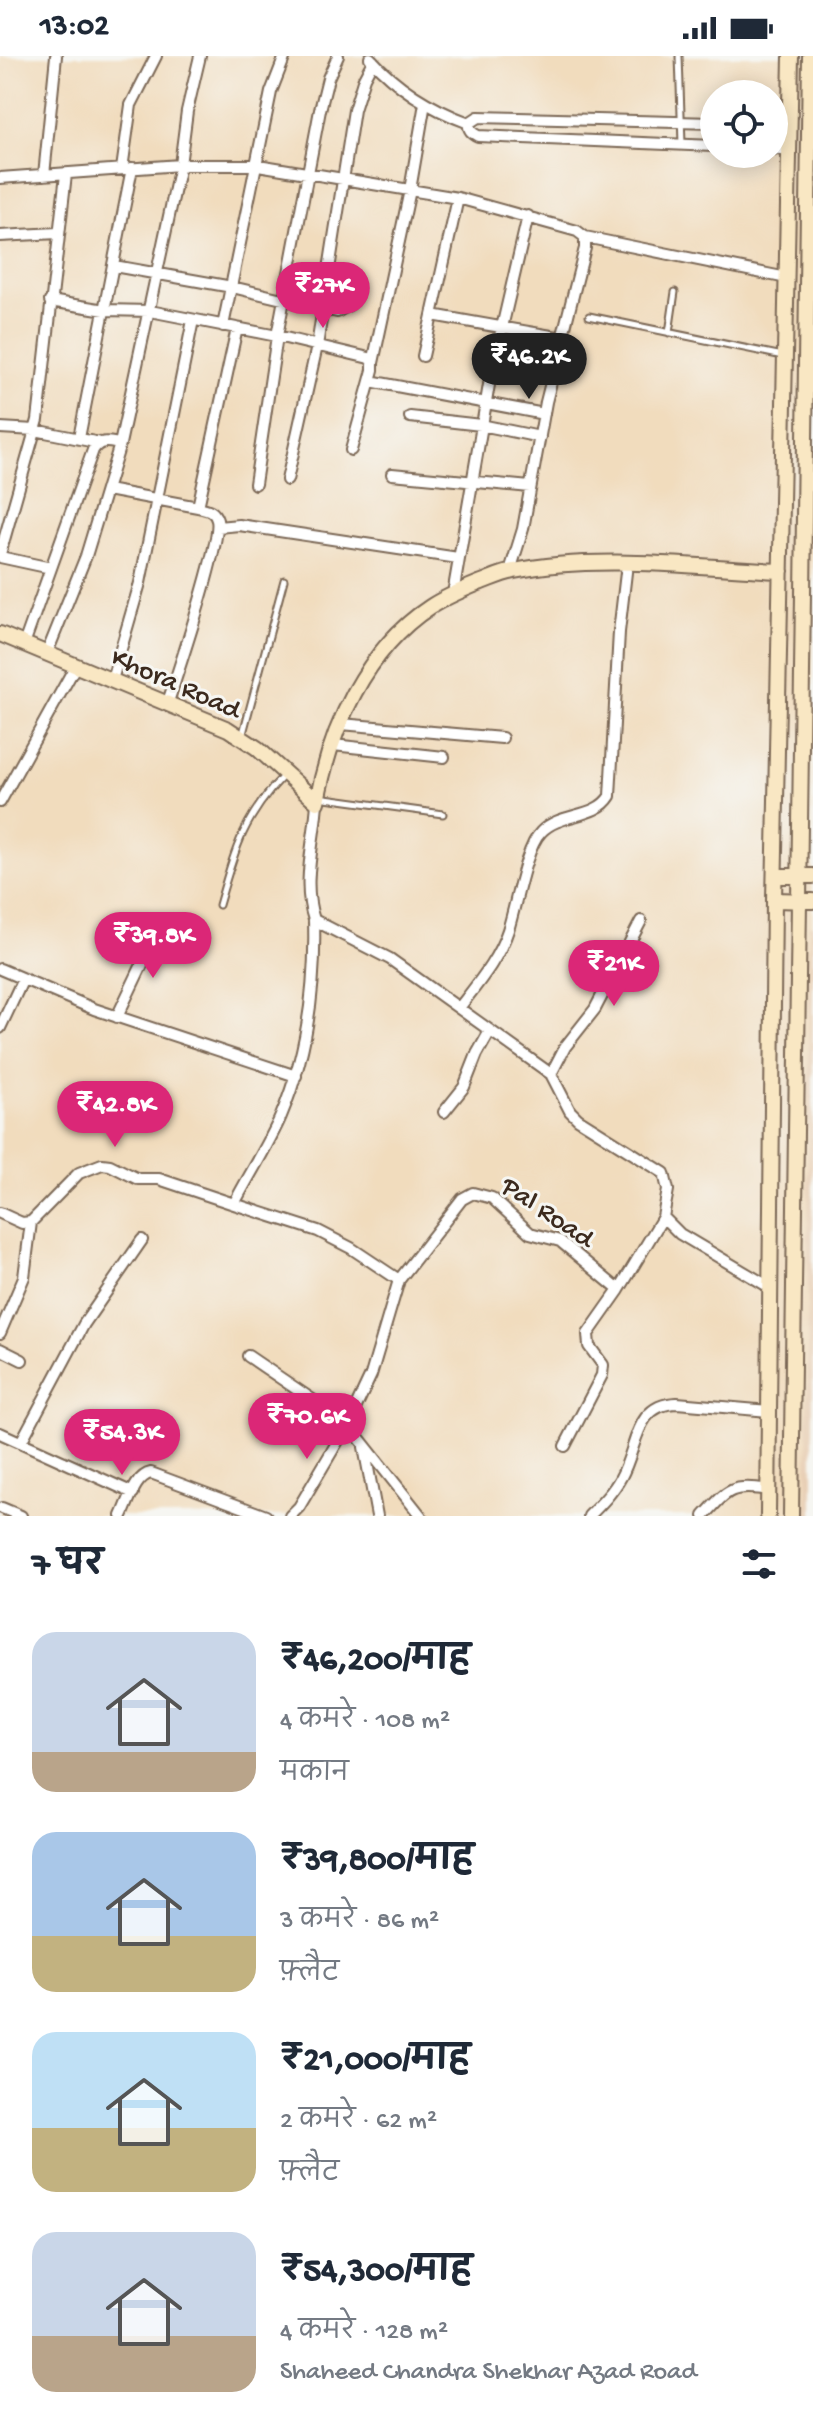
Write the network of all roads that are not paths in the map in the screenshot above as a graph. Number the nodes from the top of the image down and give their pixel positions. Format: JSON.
{"nodes":[{"id":1,"x":56,"y":56,"type":"edge"},
{"id":2,"x":156,"y":56,"type":"edge"},
{"id":3,"x":200,"y":56,"type":"edge"},
{"id":4,"x":285,"y":56,"type":"edge"},
{"id":5,"x":338,"y":56,"type":"edge"},
{"id":6,"x":679,"y":56,"type":"edge"},
{"id":7,"x":791,"y":56,"type":"edge"},
{"id":8,"x":810,"y":56,"type":"edge"},
{"id":9,"x":371,"y":58,"type":"edge"},
{"id":10,"x":425,"y":103,"type":"junction"},
{"id":11,"x":682,"y":122,"type":"junction"},
{"id":12,"x":469,"y":123,"type":"junction"},
{"id":13,"x":700,"y":123,"type":"edge"},
{"id":14,"x":790,"y":125,"type":"junction"},
{"id":15,"x":811,"y":126,"type":"edge"},
{"id":16,"x":788,"y":131,"type":"edge"},
{"id":17,"x":682,"y":145,"type":"junction"},
{"id":18,"x":700,"y":146,"type":"edge"},
{"id":19,"x":788,"y":149,"type":"edge"},
{"id":20,"x":811,"y":150,"type":"edge"},
{"id":21,"x":180,"y":165,"type":"junction"},
{"id":22,"x":258,"y":165,"type":"junction"},
{"id":23,"x":127,"y":168,"type":"junction"},
{"id":24,"x":783,"y":168,"type":"edge"},
{"id":25,"x":308,"y":173,"type":"junction"},
{"id":26,"x":66,"y":174,"type":"junction"},
{"id":27,"x":44,"y":175,"type":"junction"},
{"id":28,"x":0,"y":178,"type":"edge"},
{"id":29,"x":342,"y":178,"type":"junction"},
{"id":30,"x":410,"y":190,"type":"junction"},
{"id":31,"x":458,"y":198,"type":"junction"},
{"id":32,"x":528,"y":216,"type":"junction"},
{"id":33,"x":58,"y":233,"type":"junction"},
{"id":34,"x":0,"y":236,"type":"edge"},
{"id":35,"x":585,"y":237,"type":"junction"},
{"id":36,"x":114,"y":266,"type":"junction"},
{"id":37,"x":157,"y":274,"type":"junction"},
{"id":38,"x":787,"y":278,"type":"junction"},
{"id":39,"x":232,"y":287,"type":"junction"},
{"id":40,"x":675,"y":292,"type":"dead end"},
{"id":41,"x":284,"y":300,"type":"junction"},
{"id":42,"x":50,"y":301,"type":"junction"},
{"id":43,"x":350,"y":304,"type":"dead end"},
{"id":44,"x":322,"y":308,"type":"junction"},
{"id":45,"x":105,"y":310,"type":"junction"},
{"id":46,"x":150,"y":311,"type":"junction"},
{"id":47,"x":432,"y":315,"type":"junction"},
{"id":48,"x":589,"y":316,"type":"dead end"},
{"id":49,"x":193,"y":320,"type":"junction"},
{"id":50,"x":223,"y":326,"type":"junction"},
{"id":51,"x":502,"y":327,"type":"junction"},
{"id":52,"x":237,"y":328,"type":"junction"},
{"id":53,"x":669,"y":333,"type":"junction"},
{"id":54,"x":277,"y":336,"type":"junction"},
{"id":55,"x":563,"y":338,"type":"junction"},
{"id":56,"x":317,"y":346,"type":"junction"},
{"id":57,"x":423,"y":356,"type":"dead end"},
{"id":58,"x":785,"y":357,"type":"junction"},
{"id":59,"x":373,"y":363,"type":"junction"},
{"id":60,"x":370,"y":381,"type":"junction"},
{"id":61,"x":486,"y":403,"type":"junction"},
{"id":62,"x":544,"y":414,"type":"junction"},
{"id":63,"x":410,"y":417,"type":"dead end"},
{"id":64,"x":481,"y":425,"type":"junction"},
{"id":65,"x":0,"y":428,"type":"edge"},
{"id":66,"x":35,"y":430,"type":"junction"},
{"id":67,"x":540,"y":437,"type":"junction"},
{"id":68,"x":79,"y":438,"type":"junction"},
{"id":69,"x":100,"y":443,"type":"junction"},
{"id":70,"x":120,"y":444,"type":"junction"},
{"id":71,"x":351,"y":450,"type":"dead end"},
{"id":72,"x":809,"y":464,"type":"edge"},
{"id":73,"x":392,"y":474,"type":"dead end"},
{"id":74,"x":287,"y":480,"type":"dead end"},
{"id":75,"x":471,"y":483,"type":"junction"},
{"id":76,"x":255,"y":484,"type":"dead end"},
{"id":77,"x":530,"y":487,"type":"junction"},
{"id":78,"x":107,"y":490,"type":"junction"},
{"id":79,"x":156,"y":499,"type":"junction"},
{"id":80,"x":198,"y":507,"type":"junction"},
{"id":81,"x":218,"y":527,"type":"junction"},
{"id":82,"x":0,"y":555,"type":"edge"},
{"id":83,"x":458,"y":558,"type":"junction"},
{"id":84,"x":627,"y":564,"type":"junction"},
{"id":85,"x":51,"y":568,"type":"junction"},
{"id":86,"x":510,"y":571,"type":"junction"},
{"id":87,"x":781,"y":571,"type":"junction"},
{"id":88,"x":284,"y":580,"type":"dead end"},
{"id":89,"x":453,"y":594,"type":"junction"},
{"id":90,"x":0,"y":634,"type":"edge"},
{"id":91,"x":24,"y":644,"type":"junction"},
{"id":92,"x":47,"y":653,"type":"junction"},
{"id":93,"x":76,"y":665,"type":"junction"},
{"id":94,"x":112,"y":680,"type":"junction"},
{"id":95,"x":168,"y":702,"type":"junction"},
{"id":96,"x":341,"y":724,"type":"junction"},
{"id":97,"x":242,"y":738,"type":"junction"},
{"id":98,"x":502,"y":738,"type":"dead end"},
{"id":99,"x":333,"y":745,"type":"junction"},
{"id":100,"x":444,"y":757,"type":"dead end"},
{"id":101,"x":285,"y":774,"type":"junction"},
{"id":102,"x":317,"y":799,"type":"junction"},
{"id":103,"x":0,"y":802,"type":"edge"},
{"id":104,"x":443,"y":814,"type":"dead end"},
{"id":105,"x":775,"y":876,"type":"junction"},
{"id":106,"x":806,"y":876,"type":"edge"},
{"id":107,"x":774,"y":900,"type":"junction"},
{"id":108,"x":806,"y":901,"type":"edge"},
{"id":109,"x":219,"y":905,"type":"dead end"},
{"id":110,"x":314,"y":920,"type":"junction"},
{"id":111,"x":641,"y":921,"type":"dead end"},
{"id":112,"x":159,"y":929,"type":"dead end"},
{"id":113,"x":0,"y":969,"type":"edge"},
{"id":114,"x":23,"y":979,"type":"junction"},
{"id":115,"x":459,"y":1008,"type":"junction"},
{"id":116,"x":117,"y":1017,"type":"junction"},
{"id":117,"x":0,"y":1028,"type":"edge"},
{"id":118,"x":490,"y":1031,"type":"junction"},
{"id":119,"x":551,"y":1074,"type":"junction"},
{"id":120,"x":296,"y":1076,"type":"junction"},
{"id":121,"x":444,"y":1112,"type":"dead end"},
{"id":122,"x":234,"y":1204,"type":"junction"},
{"id":123,"x":0,"y":1213,"type":"edge"},
{"id":124,"x":663,"y":1217,"type":"junction"},
{"id":125,"x":31,"y":1222,"type":"junction"},
{"id":126,"x":142,"y":1240,"type":"dead end"},
{"id":127,"x":399,"y":1280,"type":"junction"},
{"id":128,"x":771,"y":1288,"type":"junction"},
{"id":129,"x":794,"y":1289,"type":"junction"},
{"id":130,"x":619,"y":1290,"type":"junction"},
{"id":131,"x":0,"y":1333,"type":"edge"},
{"id":132,"x":0,"y":1349,"type":"edge"},
{"id":133,"x":248,"y":1356,"type":"dead end"},
{"id":134,"x":22,"y":1360,"type":"dead end"},
{"id":135,"x":769,"y":1411,"type":"junction"},
{"id":136,"x":348,"y":1424,"type":"junction"},
{"id":137,"x":0,"y":1433,"type":"edge"},
{"id":138,"x":21,"y":1442,"type":"junction"},
{"id":139,"x":363,"y":1443,"type":"junction"},
{"id":140,"x":565,"y":1446,"type":"dead end"},
{"id":141,"x":769,"y":1490,"type":"junction"},
{"id":142,"x":133,"y":1493,"type":"junction"},
{"id":143,"x":2,"y":1508,"type":"dead end"},
{"id":144,"x":21,"y":1516,"type":"edge"},
{"id":145,"x":122,"y":1516,"type":"edge"},
{"id":146,"x":266,"y":1516,"type":"edge"},
{"id":147,"x":290,"y":1516,"type":"edge"},
{"id":148,"x":377,"y":1516,"type":"edge"},
{"id":149,"x":421,"y":1516,"type":"edge"},
{"id":150,"x":589,"y":1516,"type":"edge"},
{"id":151,"x":704,"y":1516,"type":"edge"},
{"id":152,"x":768,"y":1516,"type":"edge"},
{"id":153,"x":791,"y":1516,"type":"edge"}],
"edges":[{"from":1,"to":27,"type":"street"},
{"from":2,"to":23,"type":"street"},
{"from":3,"to":21,"type":"street"},
{"from":4,"to":22,"type":"street"},
{"from":5,"to":25,"type":"street"},
{"from":6,"to":11,"type":"lane"},
{"from":7,"to":14,"type":"street"},
{"from":8,"to":15,"type":"street"},
{"from":9,"to":10,"type":"street"},
{"from":9,"to":29,"type":"street"},
{"from":10,"to":12,"type":"street"},
{"from":10,"to":30,"type":"street"},
{"from":11,"to":12,"type":"street"},
{"from":11,"to":13,"type":"street"},
{"from":11,"to":17,"type":"lane"},
{"from":12,"to":17,"type":"street"},
{"from":14,"to":15,"type":"street"},
{"from":14,"to":16,"type":"street"},
{"from":15,"to":20,"type":"street"},
{"from":17,"to":18,"type":"street"},
{"from":19,"to":20,"type":"street"},
{"from":20,"to":72,"type":"street"},
{"from":21,"to":22,"type":"street"},
{"from":21,"to":23,"type":"street"},
{"from":21,"to":37,"type":"street"},
{"from":22,"to":25,"type":"street"},
{"from":22,"to":39,"type":"street"},
{"from":23,"to":26,"type":"street"},
{"from":23,"to":36,"type":"street"},
{"from":24,"to":38,"type":"street"},
{"from":25,"to":29,"type":"street"},
{"from":25,"to":41,"type":"street"},
{"from":26,"to":27,"type":"street"},
{"from":26,"to":33,"type":"street"},
{"from":27,"to":28,"type":"street"},
{"from":29,"to":30,"type":"street"},
{"from":29,"to":44,"type":"street"},
{"from":30,"to":31,"type":"street"},
{"from":30,"to":59,"type":"street"},
{"from":31,"to":32,"type":"street"},
{"from":31,"to":47,"type":"street"},
{"from":32,"to":35,"type":"street"},
{"from":32,"to":51,"type":"street"},
{"from":33,"to":34,"type":"street"},
{"from":33,"to":42,"type":"street"},
{"from":35,"to":38,"type":"street"},
{"from":35,"to":55,"type":"street"},
{"from":36,"to":37,"type":"street"},
{"from":36,"to":45,"type":"street"},
{"from":37,"to":39,"type":"street"},
{"from":37,"to":46,"type":"street"},
{"from":38,"to":58,"type":"street"},
{"from":39,"to":41,"type":"street"},
{"from":39,"to":50,"type":"street"},
{"from":40,"to":53,"type":"lane"},
{"from":41,"to":44,"type":"street"},
{"from":41,"to":54,"type":"street"},
{"from":42,"to":45,"type":"street"},
{"from":42,"to":66,"type":"street"},
{"from":43,"to":44,"type":"street"},
{"from":44,"to":56,"type":"street"},
{"from":45,"to":46,"type":"street"},
{"from":45,"to":68,"type":"street"},
{"from":46,"to":49,"type":"street"},
{"from":46,"to":70,"type":"street"},
{"from":47,"to":51,"type":"street"},
{"from":47,"to":57,"type":"street"},
{"from":48,"to":53,"type":"lane"},
{"from":49,"to":50,"type":"street"},
{"from":49,"to":79,"type":"street"},
{"from":50,"to":52,"type":"street"},
{"from":51,"to":55,"type":"street"},
{"from":51,"to":61,"type":"street"},
{"from":52,"to":54,"type":"street"},
{"from":52,"to":80,"type":"street"},
{"from":53,"to":58,"type":"lane"},
{"from":54,"to":56,"type":"street"},
{"from":54,"to":76,"type":"street"},
{"from":55,"to":62,"type":"street"},
{"from":56,"to":59,"type":"street"},
{"from":56,"to":74,"type":"street"},
{"from":58,"to":87,"type":"street"},
{"from":59,"to":60,"type":"street"},
{"from":60,"to":61,"type":"street"},
{"from":60,"to":71,"type":"street"},
{"from":61,"to":62,"type":"street"},
{"from":61,"to":64,"type":"street"},
{"from":62,"to":67,"type":"street"},
{"from":63,"to":64,"type":"street"},
{"from":64,"to":67,"type":"street"},
{"from":64,"to":75,"type":"street"},
{"from":65,"to":66,"type":"street"},
{"from":66,"to":68,"type":"street"},
{"from":66,"to":82,"type":"street"},
{"from":67,"to":77,"type":"street"},
{"from":68,"to":69,"type":"street"},
{"from":69,"to":70,"type":"street"},
{"from":69,"to":85,"type":"street"},
{"from":70,"to":78,"type":"street"},
{"from":72,"to":106,"type":"street"},
{"from":73,"to":75,"type":"street"},
{"from":75,"to":77,"type":"street"},
{"from":75,"to":83,"type":"street"},
{"from":77,"to":86,"type":"street"},
{"from":78,"to":79,"type":"street"},
{"from":78,"to":92,"type":"street"},
{"from":79,"to":80,"type":"street"},
{"from":79,"to":94,"type":"street"},
{"from":80,"to":81,"type":"street"},
{"from":81,"to":83,"type":"street"},
{"from":81,"to":95,"type":"street"},
{"from":82,"to":85,"type":"street"},
{"from":83,"to":89,"type":"street"},
{"from":84,"to":86,"type":"street"},
{"from":84,"to":87,"type":"street"},
{"from":84,"to":115,"type":"street"},
{"from":85,"to":91,"type":"street"},
{"from":86,"to":89,"type":"street"},
{"from":87,"to":105,"type":"street"},
{"from":88,"to":97,"type":"lane"},
{"from":89,"to":96,"type":"street"},
{"from":90,"to":91,"type":"street","name":"Khora Road"},
{"from":91,"to":92,"type":"street","name":"Khora Road"},
{"from":92,"to":93,"type":"street","name":"Khora Road"},
{"from":93,"to":94,"type":"street","name":"Khora Road"},
{"from":93,"to":103,"type":"street"},
{"from":94,"to":95,"type":"street","name":"Khora Road"},
{"from":95,"to":97,"type":"street","name":"Khora Road"},
{"from":96,"to":98,"type":"street"},
{"from":96,"to":99,"type":"street"},
{"from":97,"to":101,"type":"street","name":"Khora Road"},
{"from":99,"to":100,"type":"street"},
{"from":99,"to":102,"type":"street"},
{"from":101,"to":102,"type":"street","name":"Khora Road"},
{"from":101,"to":109,"type":"lane"},
{"from":102,"to":104,"type":"lane"},
{"from":102,"to":110,"type":"street"},
{"from":105,"to":106,"type":"street"},
{"from":105,"to":107,"type":"street"},
{"from":106,"to":108,"type":"street"},
{"from":107,"to":108,"type":"street"},
{"from":107,"to":128,"type":"street"},
{"from":108,"to":129,"type":"street"},
{"from":110,"to":115,"type":"street"},
{"from":110,"to":120,"type":"street"},
{"from":111,"to":119,"type":"street"},
{"from":112,"to":116,"type":"street"},
{"from":113,"to":114,"type":"street"},
{"from":114,"to":116,"type":"street"},
{"from":114,"to":117,"type":"street"},
{"from":115,"to":118,"type":"street"},
{"from":116,"to":120,"type":"street"},
{"from":118,"to":119,"type":"street"},
{"from":118,"to":121,"type":"street"},
{"from":119,"to":124,"type":"street"},
{"from":120,"to":122,"type":"street"},
{"from":122,"to":125,"type":"street"},
{"from":122,"to":127,"type":"street"},
{"from":123,"to":125,"type":"street"},
{"from":124,"to":128,"type":"street"},
{"from":124,"to":130,"type":"street"},
{"from":125,"to":131,"type":"street"},
{"from":126,"to":138,"type":"street"},
{"from":127,"to":130,"type":"street","name":"Pal Road"},
{"from":127,"to":136,"type":"street","name":"Pal Road"},
{"from":128,"to":129,"type":"street"},
{"from":128,"to":135,"type":"street"},
{"from":129,"to":153,"type":"street"},
{"from":130,"to":140,"type":"street"},
{"from":132,"to":134,"type":"street"},
{"from":133,"to":136,"type":"street"},
{"from":135,"to":141,"type":"street"},
{"from":135,"to":150,"type":"street"},
{"from":136,"to":139,"type":"street"},
{"from":136,"to":147,"type":"street","name":"Pal Road"},
{"from":137,"to":138,"type":"street"},
{"from":138,"to":142,"type":"street"},
{"from":139,"to":148,"type":"street"},
{"from":139,"to":149,"type":"street"},
{"from":141,"to":151,"type":"street"},
{"from":141,"to":152,"type":"street"},
{"from":142,"to":145,"type":"street"},
{"from":142,"to":146,"type":"street"},
{"from":143,"to":144,"type":"street"}]}
